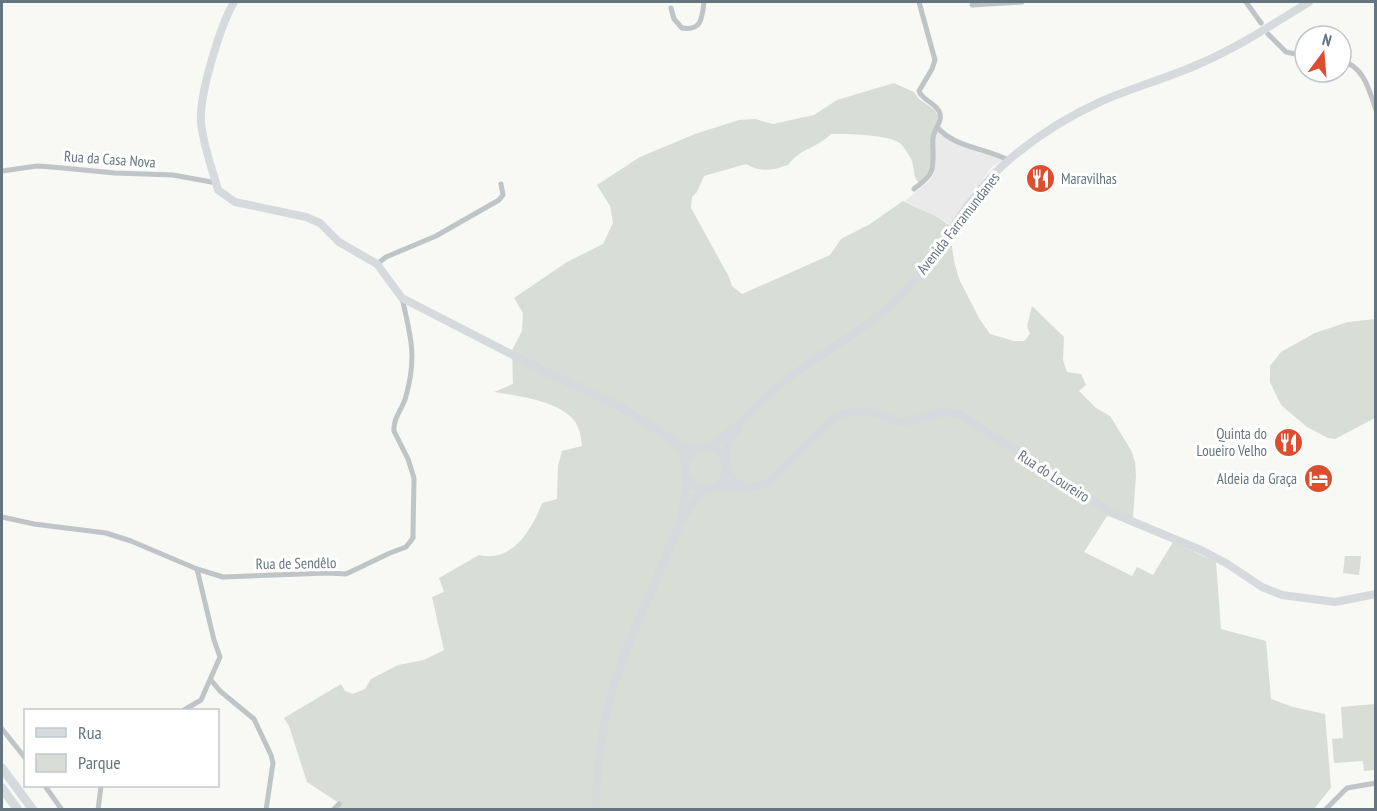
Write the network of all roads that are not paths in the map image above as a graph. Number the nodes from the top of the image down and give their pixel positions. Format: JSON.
{"nodes":[{"id":1,"x":234,"y":2,"type":"edge"},
{"id":2,"x":704,"y":2,"type":"edge"},
{"id":3,"x":919,"y":2,"type":"edge"},
{"id":4,"x":1018,"y":2,"type":"edge"},
{"id":5,"x":1246,"y":2,"type":"edge"},
{"id":6,"x":1309,"y":2,"type":"edge"},
{"id":7,"x":972,"y":5,"type":"dead end"},
{"id":8,"x":671,"y":8,"type":"dead end"},
{"id":9,"x":1262,"y":23,"type":"dead end"},
{"id":10,"x":1268,"y":34,"type":"dead end"},
{"id":11,"x":1293,"y":53,"type":"edge"},
{"id":12,"x":1353,"y":65,"type":"edge"},
{"id":13,"x":1376,"y":110,"type":"edge"},
{"id":14,"x":937,"y":128,"type":"junction"},
{"id":15,"x":1008,"y":160,"type":"junction"},
{"id":16,"x":2,"y":171,"type":"edge"},
{"id":17,"x":217,"y":183,"type":"junction"},
{"id":18,"x":501,"y":184,"type":"dead end"},
{"id":19,"x":914,"y":189,"type":"dead end"},
{"id":20,"x":377,"y":264,"type":"junction"},
{"id":21,"x":402,"y":298,"type":"junction"},
{"id":22,"x":745,"y":416,"type":"junction"},
{"id":23,"x":669,"y":438,"type":"junction"},
{"id":24,"x":709,"y":447,"type":"junction"},
{"id":25,"x":696,"y":449,"type":"junction"},
{"id":26,"x":725,"y":461,"type":"junction"},
{"id":27,"x":685,"y":462,"type":"junction"},
{"id":28,"x":726,"y":471,"type":"junction"},
{"id":29,"x":688,"y":480,"type":"junction"},
{"id":30,"x":717,"y":486,"type":"junction"},
{"id":31,"x":752,"y":488,"type":"junction"},
{"id":32,"x":705,"y":489,"type":"junction"},
{"id":33,"x":2,"y":517,"type":"edge"},
{"id":34,"x":672,"y":543,"type":"junction"},
{"id":35,"x":197,"y":569,"type":"junction"},
{"id":36,"x":1376,"y":594,"type":"edge"},
{"id":37,"x":211,"y":680,"type":"junction"},
{"id":38,"x":187,"y":709,"type":"edge"},
{"id":39,"x":2,"y":729,"type":"edge"},
{"id":40,"x":24,"y":756,"type":"edge"},
{"id":41,"x":2,"y":768,"type":"edge"},
{"id":42,"x":1376,"y":783,"type":"edge"},
{"id":43,"x":46,"y":787,"type":"edge"},
{"id":44,"x":101,"y":787,"type":"edge"},
{"id":45,"x":2,"y":788,"type":"edge"},
{"id":46,"x":339,"y":804,"type":"dead end"},
{"id":47,"x":18,"y":810,"type":"edge"},
{"id":48,"x":33,"y":810,"type":"edge"},
{"id":49,"x":62,"y":810,"type":"edge"},
{"id":50,"x":98,"y":810,"type":"edge"},
{"id":51,"x":266,"y":810,"type":"edge"},
{"id":52,"x":333,"y":810,"type":"edge"},
{"id":53,"x":595,"y":810,"type":"edge"},
{"id":54,"x":1325,"y":810,"type":"edge"}],
"edges":[{"from":1,"to":17,"type":"street"},
{"from":2,"to":8,"type":"street"},
{"from":3,"to":14,"type":"street"},
{"from":4,"to":7,"type":"street"},
{"from":5,"to":9,"type":"street"},
{"from":6,"to":15,"type":"main road","name":"Avenida Farramundanes"},
{"from":10,"to":11,"type":"street"},
{"from":12,"to":13,"type":"street"},
{"from":14,"to":15,"type":"street"},
{"from":14,"to":19,"type":"street"},
{"from":15,"to":22,"type":"main road","name":"Avenida Farramundanes"},
{"from":16,"to":17,"type":"street","name":"Rua da Casa Nova"},
{"from":17,"to":20,"type":"street"},
{"from":18,"to":20,"type":"street"},
{"from":20,"to":21,"type":"street"},
{"from":21,"to":23,"type":"street"},
{"from":21,"to":35,"type":"street","name":"Rua de Sendêlo"},
{"from":22,"to":24,"type":"main road","name":"Avenida Farramundanes"},
{"from":22,"to":26,"type":"main road"},
{"from":23,"to":25,"type":"street"},
{"from":23,"to":27,"type":"street"},
{"from":24,"to":25,"type":"main road"},
{"from":24,"to":26,"type":"main road"},
{"from":25,"to":27,"type":"main road"},
{"from":26,"to":28,"type":"main road"},
{"from":27,"to":29,"type":"main road"},
{"from":28,"to":30,"type":"main road"},
{"from":28,"to":31,"type":"street"},
{"from":29,"to":32,"type":"main road"},
{"from":29,"to":34,"type":"main road"},
{"from":30,"to":31,"type":"street"},
{"from":30,"to":32,"type":"main road"},
{"from":31,"to":36,"type":"street","name":"Rua do Loureiro"},
{"from":32,"to":34,"type":"main road"},
{"from":33,"to":35,"type":"street","name":"Rua de Sendêlo"},
{"from":34,"to":53,"type":"main road"},
{"from":35,"to":37,"type":"street"},
{"from":37,"to":38,"type":"street"},
{"from":37,"to":51,"type":"street"},
{"from":39,"to":40,"type":"street"},
{"from":41,"to":48,"type":"highway"},
{"from":42,"to":54,"type":"street"},
{"from":43,"to":49,"type":"street"},
{"from":44,"to":50,"type":"street"},
{"from":45,"to":47,"type":"highway"},
{"from":46,"to":52,"type":"street"}]}
